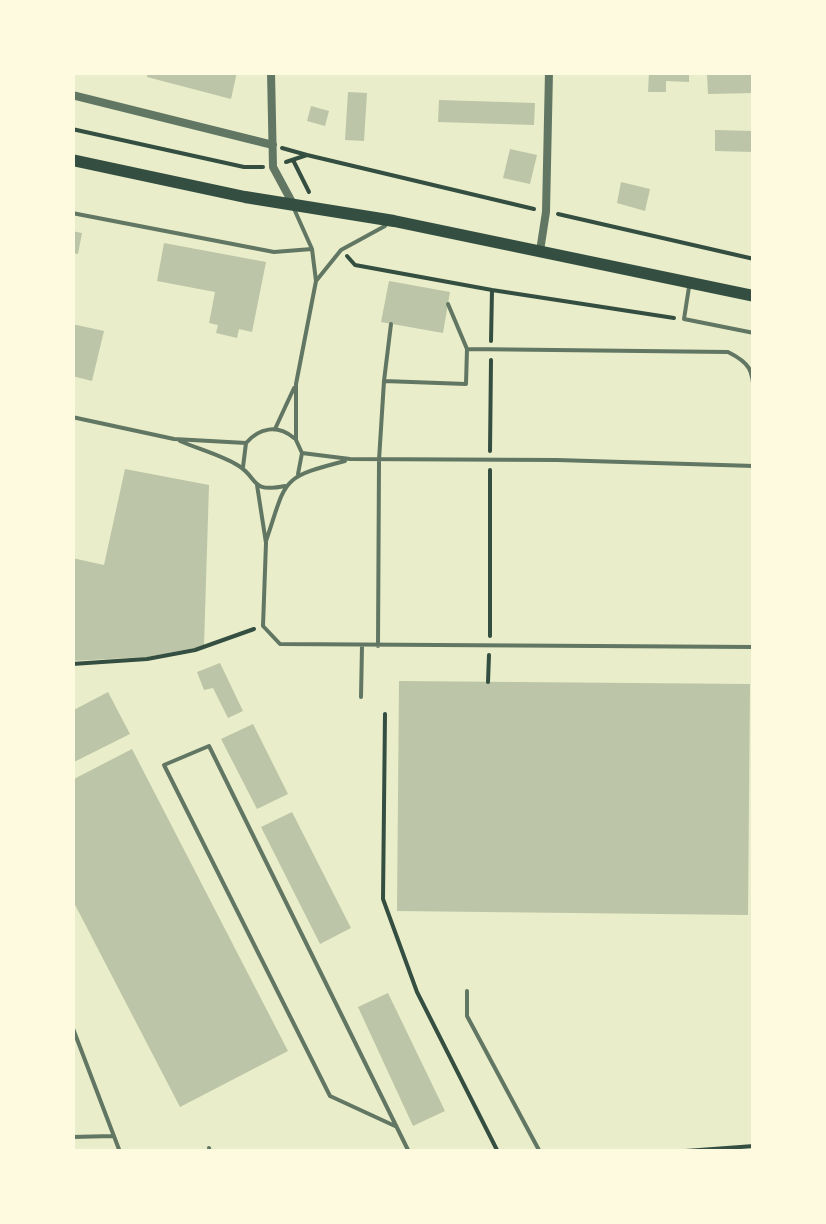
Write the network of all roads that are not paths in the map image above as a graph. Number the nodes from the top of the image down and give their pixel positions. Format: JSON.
{"nodes":[{"id":1,"x":271,"y":72,"type":"edge"},
{"id":2,"x":549,"y":72,"type":"edge"},
{"id":3,"x":72,"y":95,"type":"edge"},
{"id":4,"x":273,"y":145,"type":"junction"},
{"id":5,"x":72,"y":160,"type":"edge"},
{"id":6,"x":292,"y":204,"type":"junction"},
{"id":7,"x":72,"y":212,"type":"edge"},
{"id":8,"x":394,"y":220,"type":"junction"},
{"id":9,"x":312,"y":249,"type":"junction"},
{"id":10,"x":540,"y":251,"type":"junction"},
{"id":11,"x":316,"y":281,"type":"junction"},
{"id":12,"x":690,"y":283,"type":"junction"},
{"id":13,"x":754,"y":296,"type":"edge"},
{"id":14,"x":448,"y":304,"type":"dead end"},
{"id":15,"x":391,"y":324,"type":"dead end"},
{"id":16,"x":754,"y":333,"type":"edge"},
{"id":17,"x":468,"y":349,"type":"junction"},
{"id":18,"x":384,"y":381,"type":"junction"},
{"id":19,"x":296,"y":384,"type":"junction"},
{"id":20,"x":754,"y":394,"type":"edge"},
{"id":21,"x":72,"y":417,"type":"edge"},
{"id":22,"x":275,"y":429,"type":"junction"},
{"id":23,"x":174,"y":439,"type":"junction"},
{"id":24,"x":296,"y":440,"type":"junction"},
{"id":25,"x":246,"y":443,"type":"junction"},
{"id":26,"x":302,"y":453,"type":"junction"},
{"id":27,"x":350,"y":460,"type":"junction"},
{"id":28,"x":379,"y":460,"type":"junction"},
{"id":29,"x":754,"y":466,"type":"edge"},
{"id":30,"x":242,"y":467,"type":"junction"},
{"id":31,"x":298,"y":474,"type":"junction"},
{"id":32,"x":257,"y":486,"type":"junction"},
{"id":33,"x":285,"y":486,"type":"junction"},
{"id":34,"x":266,"y":543,"type":"junction"},
{"id":35,"x":362,"y":646,"type":"junction"},
{"id":36,"x":378,"y":646,"type":"junction"},
{"id":37,"x":754,"y":647,"type":"edge"},
{"id":38,"x":361,"y":697,"type":"dead end"},
{"id":39,"x":467,"y":992,"type":"dead end"},
{"id":40,"x":72,"y":1026,"type":"edge"},
{"id":41,"x":395,"y":1126,"type":"junction"},
{"id":42,"x":114,"y":1136,"type":"junction"},
{"id":43,"x":72,"y":1137,"type":"edge"},
{"id":44,"x":120,"y":1152,"type":"edge"},
{"id":45,"x":409,"y":1152,"type":"edge"},
{"id":46,"x":540,"y":1152,"type":"edge"}],
"edges":[{"from":1,"to":4,"type":"street"},
{"from":2,"to":10,"type":"street"},
{"from":3,"to":4,"type":"street"},
{"from":4,"to":6,"type":"street"},
{"from":5,"to":6,"type":"main road"},
{"from":6,"to":8,"type":"main road"},
{"from":6,"to":9,"type":"lane"},
{"from":7,"to":9,"type":"lane"},
{"from":8,"to":10,"type":"main road"},
{"from":8,"to":11,"type":"lane"},
{"from":9,"to":11,"type":"lane"},
{"from":10,"to":12,"type":"main road"},
{"from":11,"to":19,"type":"lane"},
{"from":12,"to":13,"type":"main road"},
{"from":12,"to":16,"type":"lane"},
{"from":14,"to":17,"type":"lane"},
{"from":15,"to":18,"type":"lane"},
{"from":17,"to":18,"type":"lane"},
{"from":17,"to":20,"type":"lane"},
{"from":18,"to":28,"type":"lane"},
{"from":19,"to":22,"type":"lane"},
{"from":19,"to":24,"type":"lane"},
{"from":21,"to":23,"type":"lane"},
{"from":22,"to":24,"type":"lane"},
{"from":22,"to":25,"type":"lane"},
{"from":23,"to":25,"type":"lane"},
{"from":23,"to":30,"type":"lane"},
{"from":24,"to":26,"type":"lane"},
{"from":25,"to":30,"type":"lane"},
{"from":26,"to":27,"type":"lane"},
{"from":26,"to":31,"type":"lane"},
{"from":27,"to":28,"type":"lane"},
{"from":27,"to":31,"type":"lane"},
{"from":28,"to":29,"type":"lane"},
{"from":28,"to":36,"type":"lane"},
{"from":30,"to":32,"type":"lane"},
{"from":31,"to":33,"type":"lane"},
{"from":32,"to":33,"type":"lane"},
{"from":32,"to":34,"type":"lane"},
{"from":33,"to":34,"type":"lane"},
{"from":34,"to":35,"type":"lane"},
{"from":35,"to":36,"type":"lane"},
{"from":35,"to":38,"type":"lane"},
{"from":36,"to":37,"type":"lane"},
{"from":39,"to":46,"type":"lane"},
{"from":40,"to":42,"type":"lane"},
{"from":41,"to":41,"type":"lane"},
{"from":41,"to":45,"type":"lane"},
{"from":42,"to":43,"type":"lane"},
{"from":42,"to":44,"type":"lane"}]}
